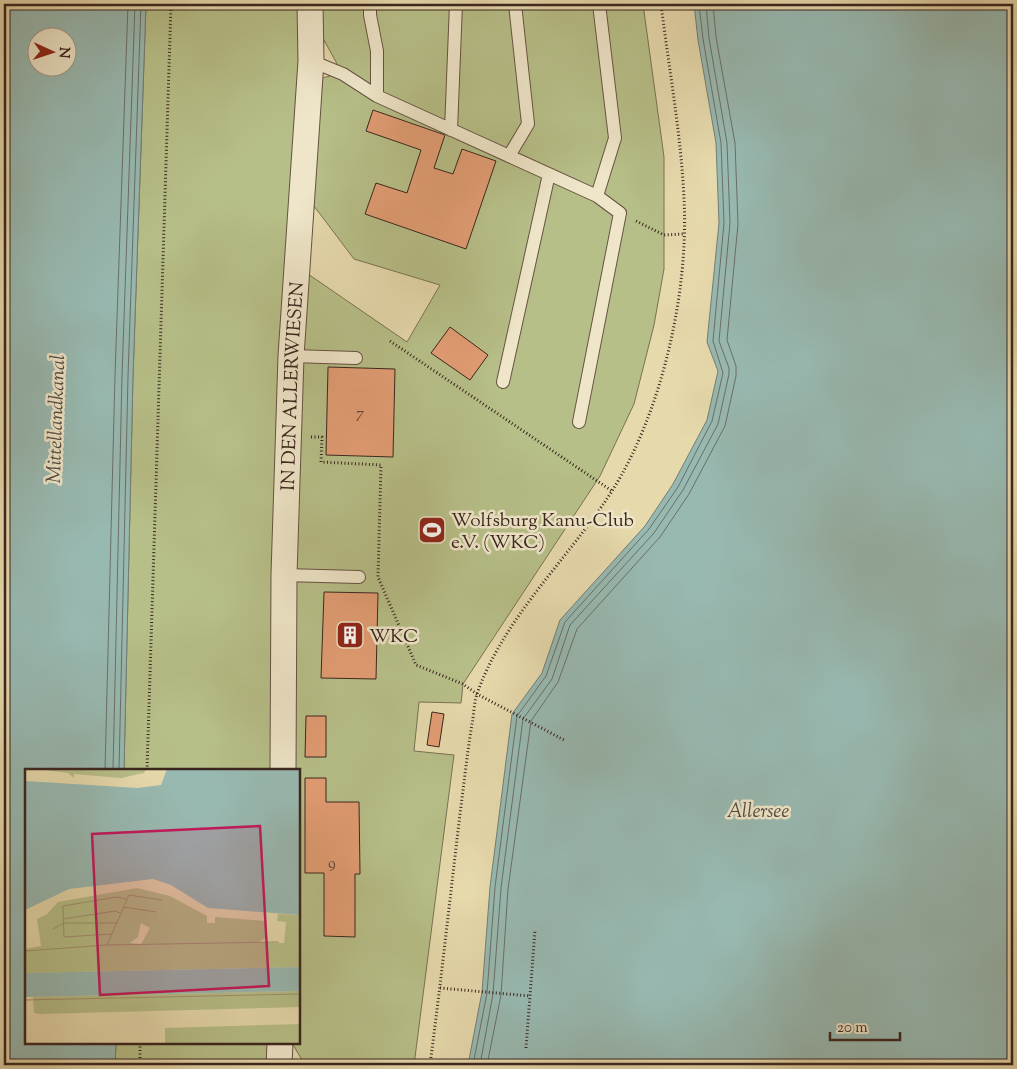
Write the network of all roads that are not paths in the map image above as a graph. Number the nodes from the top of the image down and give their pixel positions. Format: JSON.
{"nodes":[{"id":1,"x":310,"y":4,"type":"edge"},
{"id":2,"x":370,"y":4,"type":"edge"},
{"id":3,"x":456,"y":4,"type":"edge"},
{"id":4,"x":515,"y":4,"type":"edge"},
{"id":5,"x":599,"y":4,"type":"edge"},
{"id":6,"x":311,"y":61,"type":"junction"},
{"id":7,"x":378,"y":96,"type":"junction"},
{"id":8,"x":451,"y":130,"type":"junction"},
{"id":9,"x":509,"y":156,"type":"junction"},
{"id":10,"x":549,"y":174,"type":"junction"},
{"id":11,"x":598,"y":196,"type":"junction"},
{"id":12,"x":291,"y":356,"type":"junction"},
{"id":13,"x":356,"y":358,"type":"dead end"},
{"id":14,"x":503,"y":382,"type":"dead end"},
{"id":15,"x":579,"y":422,"type":"dead end"},
{"id":16,"x":284,"y":575,"type":"junction"},
{"id":17,"x":359,"y":577,"type":"dead end"},
{"id":18,"x":283,"y":769,"type":"edge"},
{"id":19,"x":280,"y":1044,"type":"edge"},
{"id":20,"x":279,"y":1065,"type":"edge"}],
"edges":[{"from":1,"to":6,"type":"street","name":"IN DEN ALLERWIESEN"},
{"from":2,"to":7,"type":"lane"},
{"from":3,"to":8,"type":"lane"},
{"from":4,"to":9,"type":"lane"},
{"from":5,"to":11,"type":"lane"},
{"from":6,"to":7,"type":"lane"},
{"from":6,"to":12,"type":"street","name":"IN DEN ALLERWIESEN"},
{"from":7,"to":8,"type":"lane"},
{"from":8,"to":9,"type":"lane"},
{"from":9,"to":10,"type":"lane"},
{"from":10,"to":11,"type":"lane"},
{"from":10,"to":14,"type":"lane"},
{"from":11,"to":15,"type":"lane"},
{"from":12,"to":13,"type":"lane"},
{"from":12,"to":16,"type":"street","name":"IN DEN ALLERWIESEN"},
{"from":16,"to":17,"type":"lane"},
{"from":16,"to":18,"type":"street","name":"IN DEN ALLERWIESEN"},
{"from":19,"to":20,"type":"street"}]}
